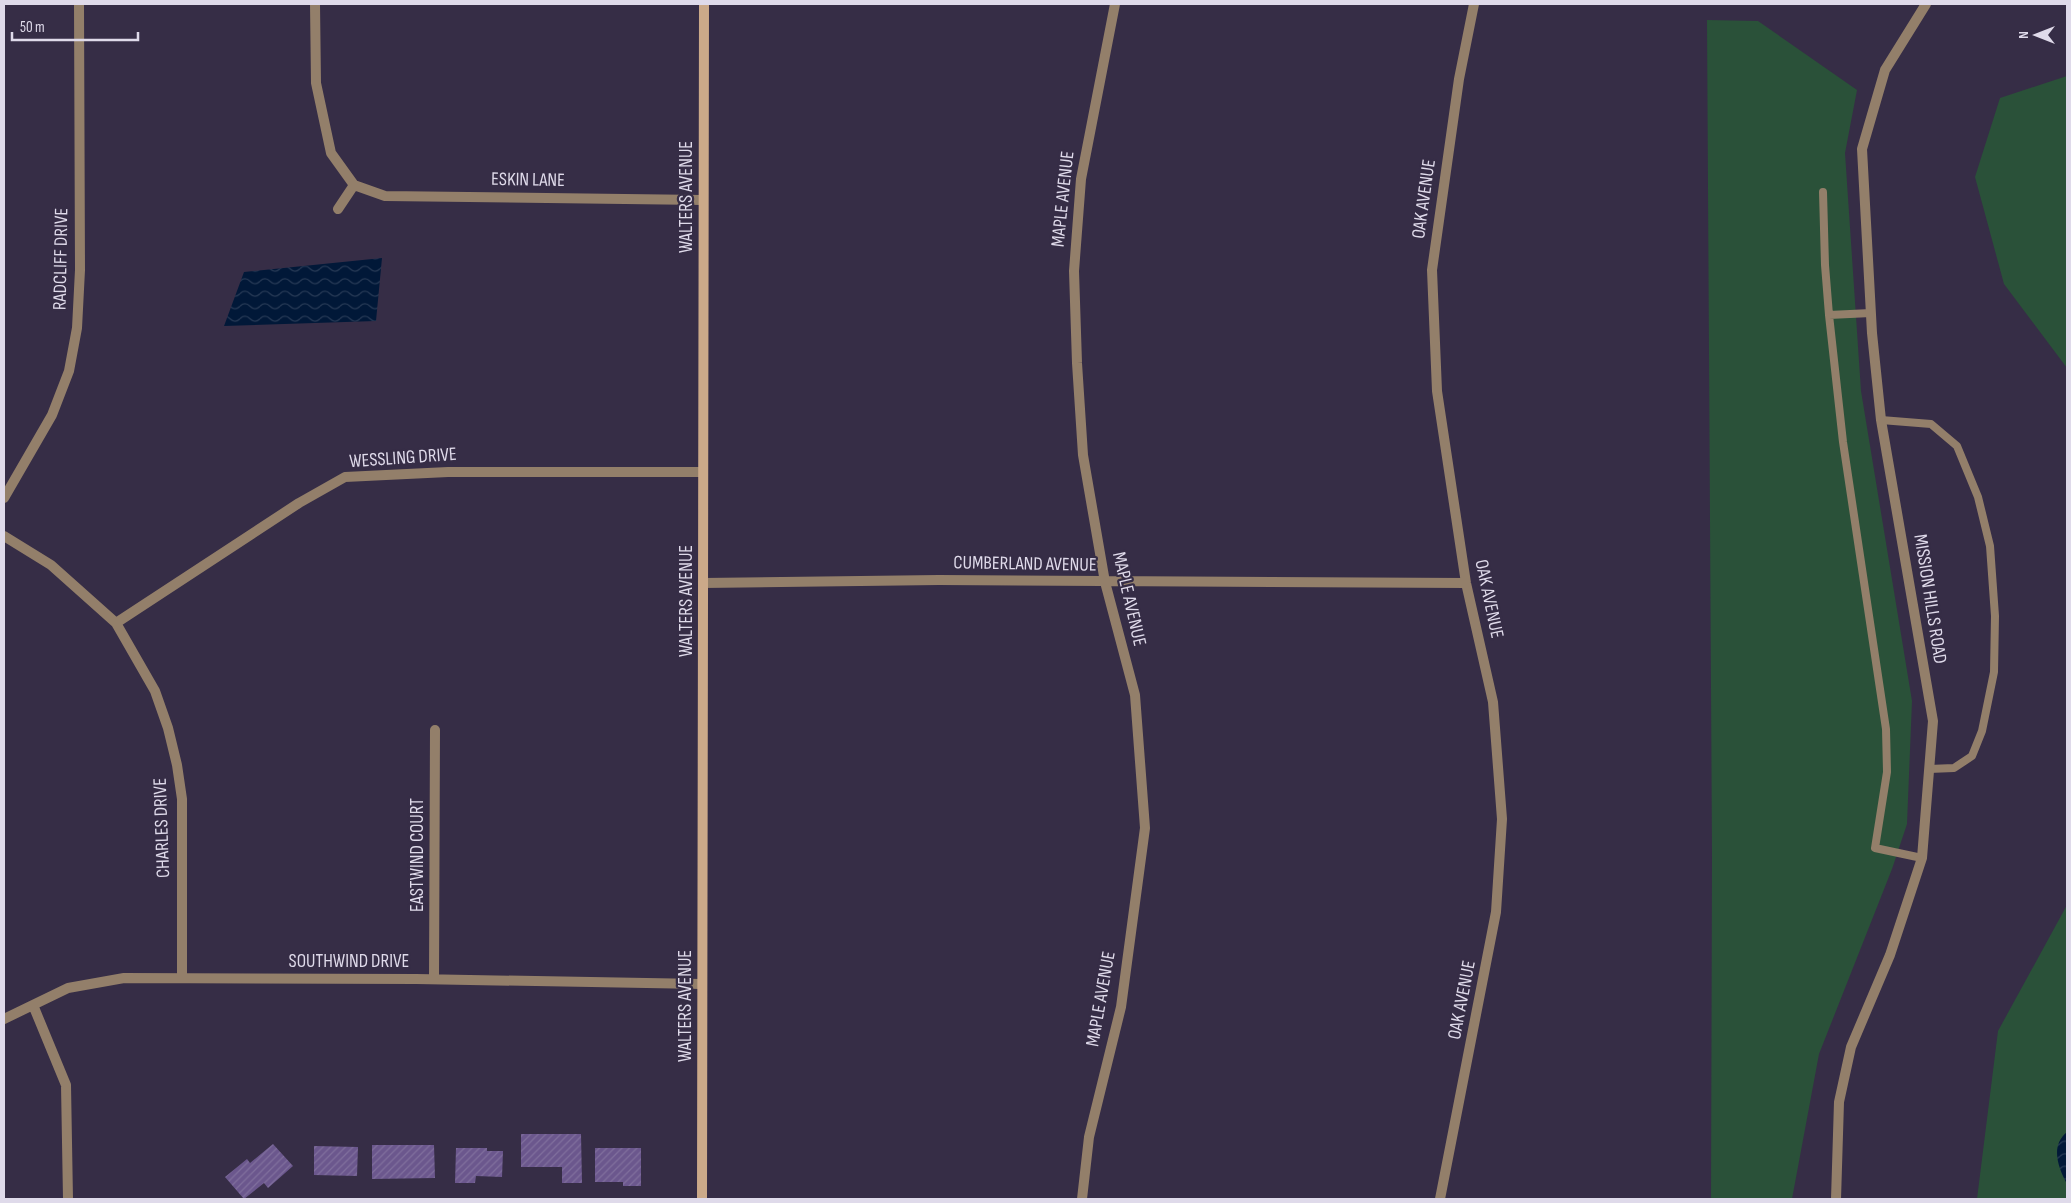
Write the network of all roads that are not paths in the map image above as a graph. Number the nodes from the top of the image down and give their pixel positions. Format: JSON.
{"nodes":[{"id":1,"x":79,"y":4,"type":"edge"},
{"id":2,"x":315,"y":4,"type":"edge"},
{"id":3,"x":704,"y":4,"type":"edge"},
{"id":4,"x":1115,"y":4,"type":"edge"},
{"id":5,"x":1474,"y":4,"type":"edge"},
{"id":6,"x":1924,"y":4,"type":"edge"},
{"id":7,"x":354,"y":185,"type":"junction"},
{"id":8,"x":1824,"y":192,"type":"dead end"},
{"id":9,"x":703,"y":200,"type":"junction"},
{"id":10,"x":338,"y":209,"type":"dead end"},
{"id":11,"x":1871,"y":313,"type":"junction"},
{"id":12,"x":1829,"y":315,"type":"junction"},
{"id":13,"x":1881,"y":420,"type":"junction"},
{"id":14,"x":703,"y":472,"type":"junction"},
{"id":15,"x":4,"y":498,"type":"edge"},
{"id":16,"x":4,"y":536,"type":"edge"},
{"id":17,"x":1106,"y":582,"type":"junction"},
{"id":18,"x":703,"y":583,"type":"junction"},
{"id":19,"x":1466,"y":583,"type":"junction"},
{"id":20,"x":116,"y":623,"type":"junction"},
{"id":21,"x":435,"y":730,"type":"dead end"},
{"id":22,"x":1929,"y":769,"type":"junction"},
{"id":23,"x":1922,"y":858,"type":"junction"},
{"id":24,"x":182,"y":978,"type":"junction"},
{"id":25,"x":434,"y":979,"type":"junction"},
{"id":26,"x":702,"y":984,"type":"junction"},
{"id":27,"x":33,"y":1005,"type":"junction"},
{"id":28,"x":4,"y":1018,"type":"edge"},
{"id":29,"x":68,"y":1199,"type":"edge"},
{"id":30,"x":702,"y":1199,"type":"edge"},
{"id":31,"x":1082,"y":1199,"type":"edge"},
{"id":32,"x":1440,"y":1199,"type":"edge"},
{"id":33,"x":1836,"y":1199,"type":"edge"}],
"edges":[{"from":1,"to":15,"type":"street","name":"RADCLIFF DRIVE"},
{"from":2,"to":7,"type":"street"},
{"from":3,"to":9,"type":"main road","name":"WALTERS AVENUE"},
{"from":4,"to":17,"type":"street","name":"MAPLE AVENUE"},
{"from":5,"to":19,"type":"street","name":"OAK AVENUE"},
{"from":6,"to":11,"type":"street","name":"MISSION HILLS ROAD"},
{"from":7,"to":9,"type":"street","name":"ESKIN LANE"},
{"from":7,"to":10,"type":"street"},
{"from":8,"to":12,"type":"lane"},
{"from":9,"to":14,"type":"main road","name":"WALTERS AVENUE"},
{"from":11,"to":12,"type":"lane"},
{"from":11,"to":13,"type":"street","name":"MISSION HILLS ROAD"},
{"from":12,"to":23,"type":"lane"},
{"from":13,"to":22,"type":"street","name":"MISSION HILLS ROAD"},
{"from":13,"to":22,"type":"lane"},
{"from":14,"to":18,"type":"main road","name":"WALTERS AVENUE"},
{"from":14,"to":20,"type":"street","name":"WESSLING DRIVE"},
{"from":16,"to":20,"type":"street","name":"CHARLES DRIVE"},
{"from":17,"to":18,"type":"street","name":"CUMBERLAND AVENUE"},
{"from":17,"to":19,"type":"street","name":"CUMBERLAND AVENUE"},
{"from":17,"to":31,"type":"street","name":"MAPLE AVENUE"},
{"from":18,"to":26,"type":"main road","name":"WALTERS AVENUE"},
{"from":19,"to":32,"type":"street","name":"OAK AVENUE"},
{"from":20,"to":24,"type":"street","name":"CHARLES DRIVE"},
{"from":21,"to":25,"type":"street","name":"EASTWIND COURT"},
{"from":22,"to":23,"type":"street","name":"MISSION HILLS ROAD"},
{"from":23,"to":33,"type":"street","name":"MISSION HILLS ROAD"},
{"from":24,"to":25,"type":"street","name":"SOUTHWIND DRIVE"},
{"from":24,"to":27,"type":"street","name":"SOUTHWIND DRIVE"},
{"from":25,"to":26,"type":"street","name":"SOUTHWIND DRIVE"},
{"from":26,"to":30,"type":"main road","name":"WALTERS AVENUE"},
{"from":27,"to":28,"type":"street","name":"SOUTHWIND DRIVE"},
{"from":27,"to":29,"type":"street"}]}
